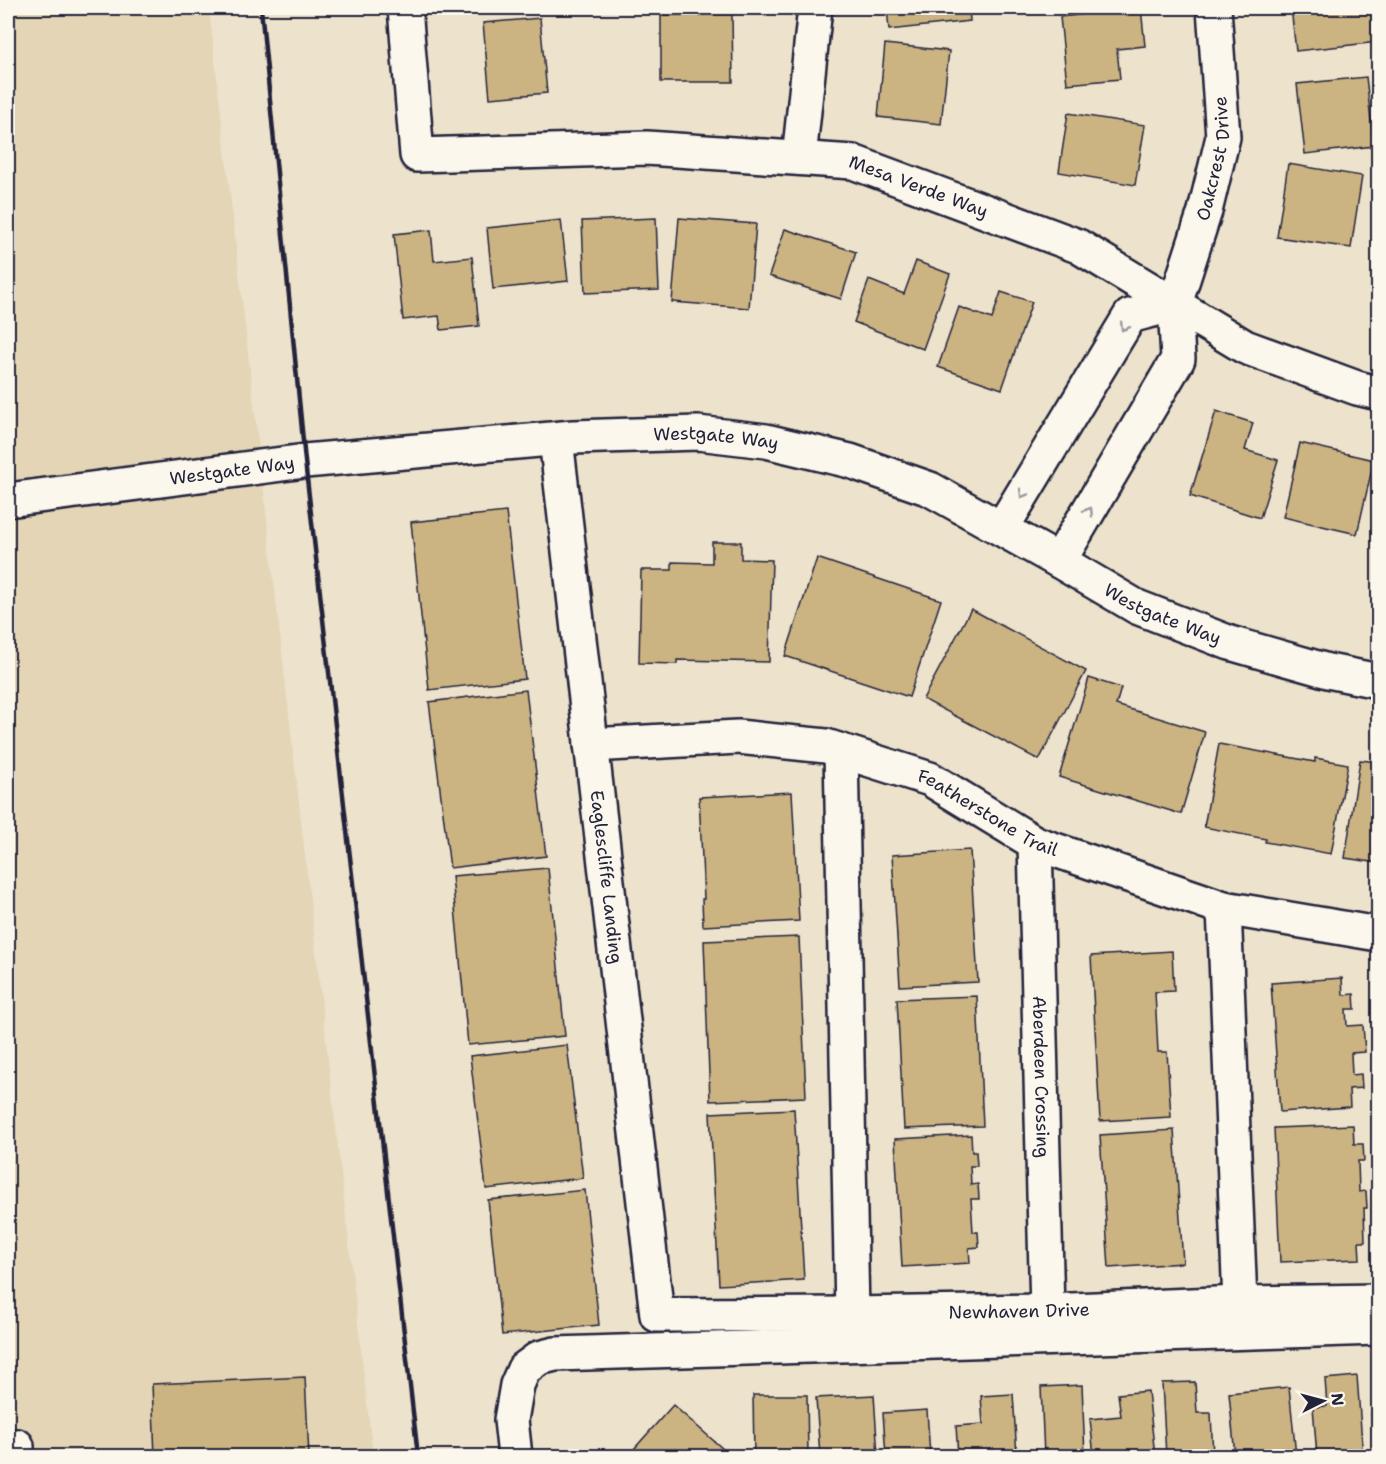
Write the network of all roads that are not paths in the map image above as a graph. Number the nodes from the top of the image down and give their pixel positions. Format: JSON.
{"nodes":[{"id":1,"x":405,"y":8,"type":"edge"},
{"id":2,"x":815,"y":8,"type":"edge"},
{"id":3,"x":1214,"y":8,"type":"edge"},
{"id":4,"x":799,"y":158,"type":"junction"},
{"id":5,"x":1175,"y":304,"type":"junction"},
{"id":6,"x":1378,"y":393,"type":"edge"},
{"id":7,"x":556,"y":439,"type":"junction"},
{"id":8,"x":8,"y":500,"type":"edge"},
{"id":9,"x":1002,"y":528,"type":"junction"},
{"id":10,"x":1059,"y":561,"type":"junction"},
{"id":11,"x":1378,"y":681,"type":"edge"},
{"id":12,"x":591,"y":745,"type":"junction"},
{"id":13,"x":841,"y":751,"type":"junction"},
{"id":14,"x":1035,"y":843,"type":"junction"},
{"id":15,"x":1224,"y":908,"type":"junction"},
{"id":16,"x":1378,"y":934,"type":"edge"},
{"id":17,"x":1378,"y":1301,"type":"edge"},
{"id":18,"x":1240,"y":1303,"type":"junction"},
{"id":19,"x":1047,"y":1311,"type":"junction"},
{"id":20,"x":852,"y":1314,"type":"junction"},
{"id":21,"x":657,"y":1315,"type":"joint"},
{"id":22,"x":1378,"y":1328,"type":"edge"},
{"id":23,"x":515,"y":1456,"type":"edge"}],
"edges":[{"from":1,"to":4,"type":"street","name":"Mesa Verde Way"},
{"from":2,"to":4,"type":"street"},
{"from":3,"to":5,"type":"street","name":"Oakcrest Drive"},
{"from":4,"to":5,"type":"street","name":"Mesa Verde Way"},
{"from":5,"to":6,"type":"street","name":"Mesa Verde Way"},
{"from":5,"to":9,"type":"street","one_way":true},
{"from":10,"to":5,"type":"street","name":"Oakcrest Drive","one_way":true},
{"from":7,"to":8,"type":"street","name":"Westgate Way"},
{"from":7,"to":9,"type":"street","name":"Westgate Way"},
{"from":7,"to":12,"type":"street","name":"Eaglescliffe Landing"},
{"from":9,"to":10,"type":"street","name":"Westgate Way"},
{"from":10,"to":11,"type":"street","name":"Westgate Way"},
{"from":12,"to":13,"type":"street","name":"Featherstone Trail"},
{"from":12,"to":21,"type":"street","name":"Eaglescliffe Landing"},
{"from":13,"to":14,"type":"street","name":"Featherstone Trail"},
{"from":13,"to":20,"type":"street"},
{"from":14,"to":15,"type":"street","name":"Featherstone Trail"},
{"from":14,"to":19,"type":"street","name":"Aberdeen Crossing"},
{"from":15,"to":16,"type":"street","name":"Featherstone Trail"},
{"from":15,"to":18,"type":"street"},
{"from":17,"to":18,"type":"street","name":"Newhaven Drive"},
{"from":18,"to":19,"type":"street","name":"Newhaven Drive"},
{"from":19,"to":20,"type":"street","name":"Newhaven Drive"},
{"from":20,"to":21,"type":"street","name":"Newhaven Drive"},
{"from":22,"to":23,"type":"street"}]}
